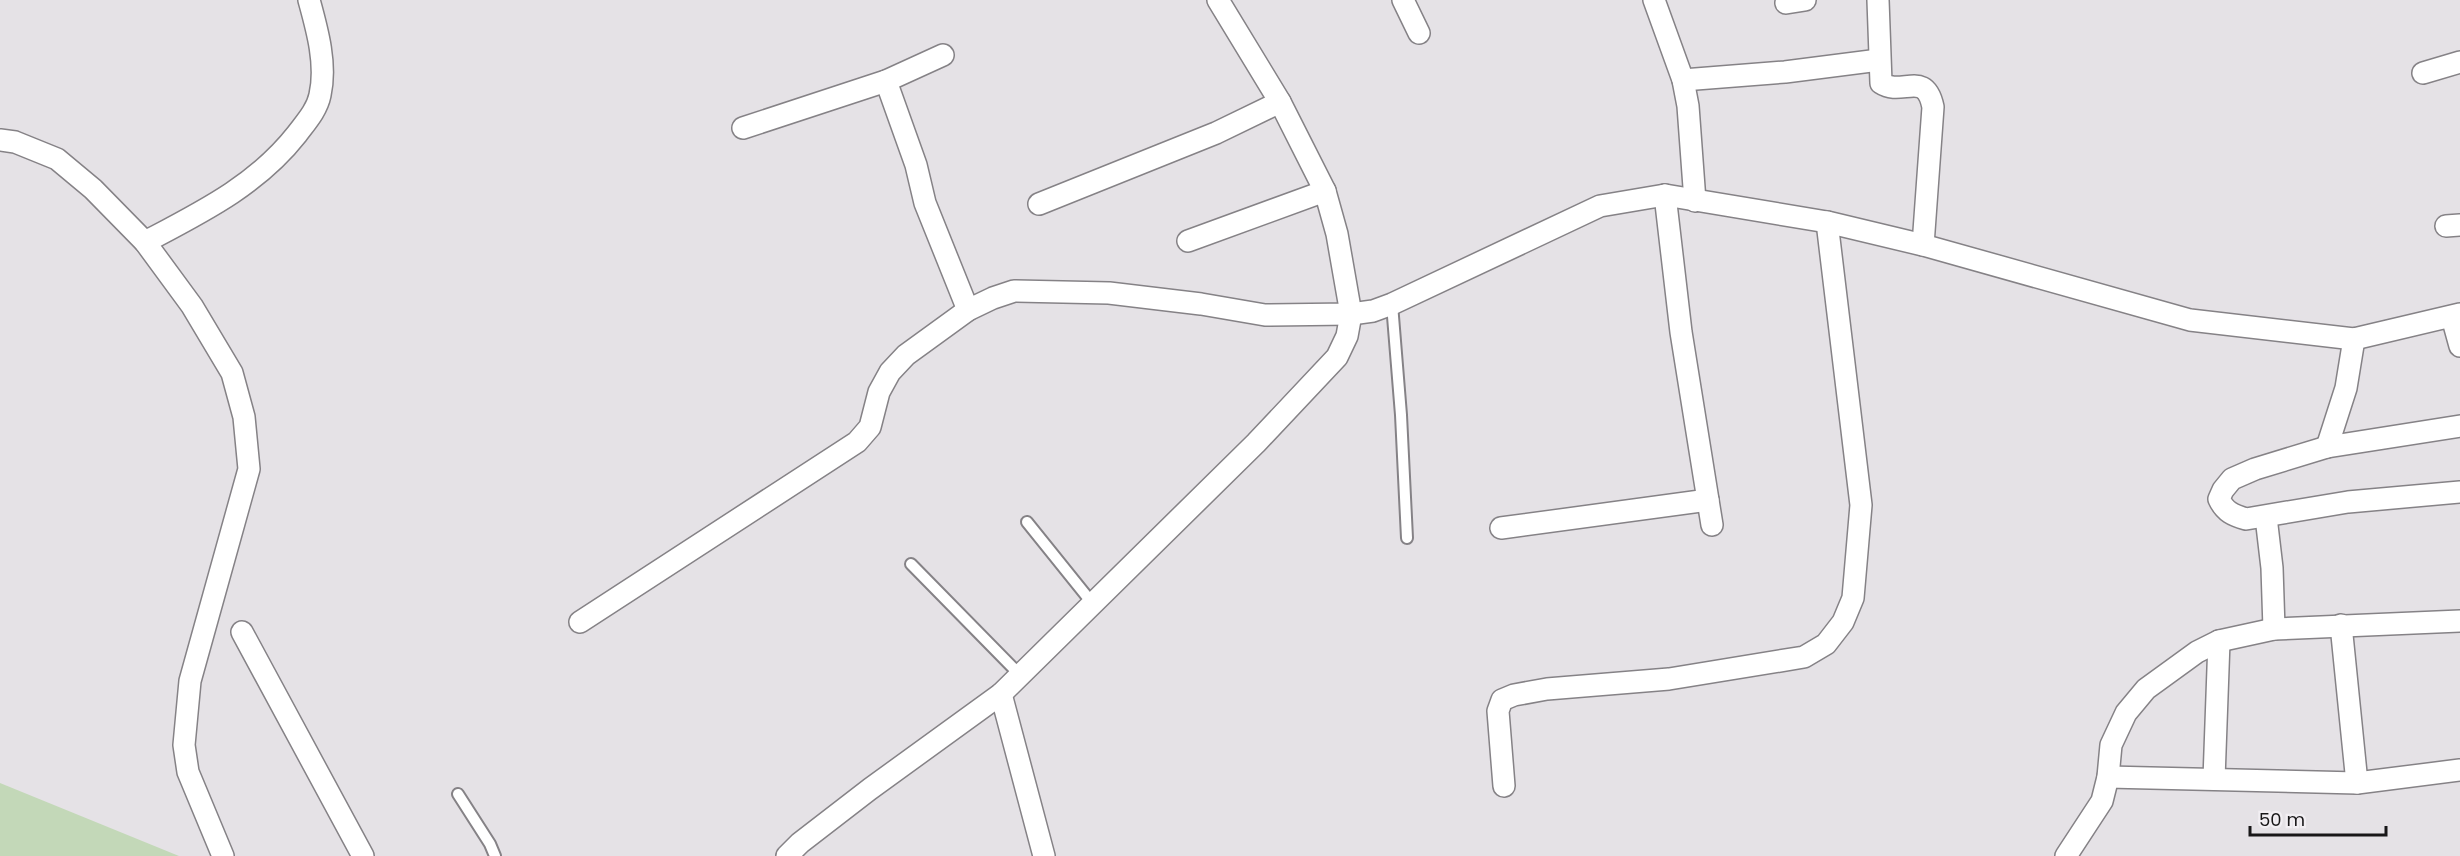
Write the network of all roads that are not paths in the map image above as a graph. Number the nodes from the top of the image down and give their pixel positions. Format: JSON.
{"nodes":[{"id":1,"x":309,"y":0,"type":"edge"},
{"id":2,"x":1218,"y":0,"type":"edge"},
{"id":3,"x":1403,"y":0,"type":"edge"},
{"id":4,"x":1654,"y":0,"type":"edge"},
{"id":5,"x":1878,"y":0,"type":"edge"},
{"id":6,"x":1419,"y":33,"type":"dead end"},
{"id":7,"x":943,"y":55,"type":"dead end"},
{"id":8,"x":1879,"y":60,"type":"junction"},
{"id":9,"x":2459,"y":67,"type":"edge"},
{"id":10,"x":2423,"y":73,"type":"dead end"},
{"id":11,"x":1683,"y":80,"type":"junction"},
{"id":12,"x":886,"y":81,"type":"junction"},
{"id":13,"x":1280,"y":102,"type":"junction"},
{"id":14,"x":743,"y":128,"type":"dead end"},
{"id":15,"x":0,"y":140,"type":"edge"},
{"id":16,"x":1325,"y":191,"type":"junction"},
{"id":17,"x":1665,"y":195,"type":"junction"},
{"id":18,"x":1695,"y":201,"type":"junction"},
{"id":19,"x":1039,"y":204,"type":"dead end"},
{"id":20,"x":1827,"y":222,"type":"junction"},
{"id":21,"x":1188,"y":241,"type":"dead end"},
{"id":22,"x":145,"y":242,"type":"junction"},
{"id":23,"x":1923,"y":245,"type":"junction"},
{"id":24,"x":1392,"y":304,"type":"junction"},
{"id":25,"x":968,"y":310,"type":"junction"},
{"id":26,"x":1350,"y":314,"type":"junction"},
{"id":27,"x":2456,"y":315,"type":"edge"},
{"id":28,"x":2354,"y":339,"type":"junction"},
{"id":29,"x":2460,"y":346,"type":"edge"},
{"id":30,"x":2460,"y":426,"type":"edge"},
{"id":31,"x":2327,"y":447,"type":"junction"},
{"id":32,"x":2460,"y":492,"type":"edge"},
{"id":33,"x":1708,"y":500,"type":"junction"},
{"id":34,"x":2266,"y":517,"type":"junction"},
{"id":35,"x":1027,"y":522,"type":"dead end"},
{"id":36,"x":1712,"y":525,"type":"dead end"},
{"id":37,"x":1501,"y":528,"type":"dead end"},
{"id":38,"x":1407,"y":538,"type":"dead end"},
{"id":39,"x":911,"y":564,"type":"dead end"},
{"id":40,"x":1093,"y":604,"type":"junction"},
{"id":41,"x":2460,"y":621,"type":"edge"},
{"id":42,"x":580,"y":622,"type":"dead end"},
{"id":43,"x":2341,"y":625,"type":"junction"},
{"id":44,"x":2274,"y":630,"type":"junction"},
{"id":45,"x":242,"y":632,"type":"dead end"},
{"id":46,"x":2219,"y":641,"type":"junction"},
{"id":47,"x":1020,"y":675,"type":"junction"},
{"id":48,"x":1001,"y":694,"type":"junction"},
{"id":49,"x":2460,"y":770,"type":"edge"},
{"id":50,"x":2108,"y":777,"type":"junction"},
{"id":51,"x":2214,"y":779,"type":"junction"},
{"id":52,"x":2357,"y":783,"type":"junction"},
{"id":53,"x":1504,"y":786,"type":"dead end"},
{"id":54,"x":458,"y":794,"type":"dead end"},
{"id":55,"x":223,"y":856,"type":"edge"},
{"id":56,"x":363,"y":856,"type":"edge"},
{"id":57,"x":495,"y":856,"type":"edge"},
{"id":58,"x":787,"y":856,"type":"edge"},
{"id":59,"x":1044,"y":856,"type":"edge"},
{"id":60,"x":2066,"y":856,"type":"edge"}],
"edges":[{"from":1,"to":22,"type":"street"},
{"from":2,"to":13,"type":"street"},
{"from":3,"to":6,"type":"street"},
{"from":4,"to":11,"type":"street"},
{"from":5,"to":8,"type":"street"},
{"from":7,"to":12,"type":"street"},
{"from":8,"to":11,"type":"street"},
{"from":8,"to":23,"type":"street"},
{"from":9,"to":10,"type":"street"},
{"from":11,"to":18,"type":"street"},
{"from":12,"to":14,"type":"street"},
{"from":12,"to":25,"type":"street"},
{"from":13,"to":16,"type":"street"},
{"from":13,"to":19,"type":"street"},
{"from":15,"to":22,"type":"street"},
{"from":16,"to":21,"type":"street"},
{"from":16,"to":26,"type":"street"},
{"from":17,"to":18,"type":"street"},
{"from":17,"to":24,"type":"street"},
{"from":17,"to":33,"type":"street"},
{"from":18,"to":20,"type":"street"},
{"from":20,"to":23,"type":"street"},
{"from":20,"to":53,"type":"street"},
{"from":22,"to":55,"type":"street"},
{"from":23,"to":28,"type":"street"},
{"from":24,"to":26,"type":"street"},
{"from":24,"to":38,"type":"lane"},
{"from":25,"to":26,"type":"street"},
{"from":25,"to":42,"type":"street"},
{"from":26,"to":40,"type":"street"},
{"from":27,"to":28,"type":"street"},
{"from":27,"to":29,"type":"street"},
{"from":28,"to":31,"type":"street"},
{"from":30,"to":31,"type":"street"},
{"from":31,"to":34,"type":"street"},
{"from":32,"to":34,"type":"street"},
{"from":33,"to":36,"type":"street"},
{"from":33,"to":37,"type":"street"},
{"from":34,"to":44,"type":"street"},
{"from":35,"to":40,"type":"lane"},
{"from":39,"to":47,"type":"lane"},
{"from":40,"to":47,"type":"street"},
{"from":41,"to":43,"type":"street"},
{"from":43,"to":44,"type":"street"},
{"from":43,"to":52,"type":"street"},
{"from":44,"to":46,"type":"street"},
{"from":45,"to":56,"type":"street"},
{"from":46,"to":50,"type":"street"},
{"from":46,"to":51,"type":"street"},
{"from":47,"to":48,"type":"street"},
{"from":48,"to":58,"type":"street"},
{"from":48,"to":59,"type":"street"},
{"from":49,"to":52,"type":"street"},
{"from":50,"to":51,"type":"street"},
{"from":50,"to":60,"type":"street"},
{"from":51,"to":52,"type":"street"},
{"from":54,"to":57,"type":"lane"}]}
